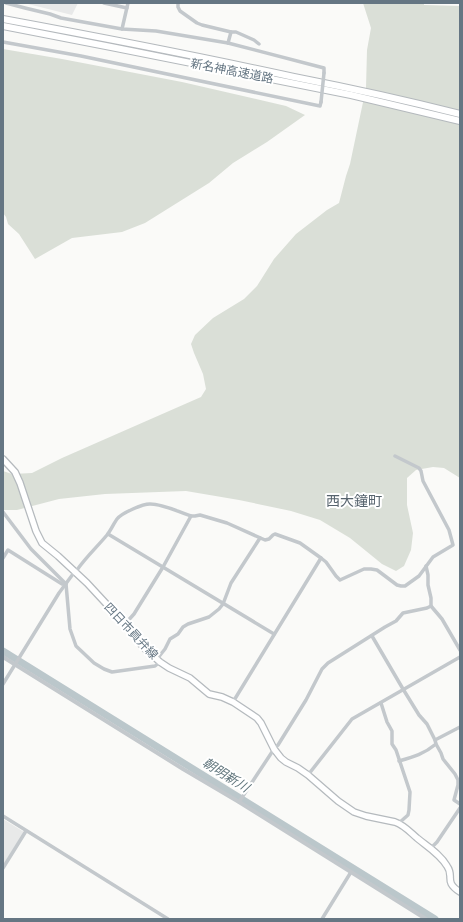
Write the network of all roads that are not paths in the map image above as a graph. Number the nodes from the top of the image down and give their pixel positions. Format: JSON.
{"nodes":[{"id":1,"x":6,"y":3,"type":"edge"},
{"id":2,"x":26,"y":3,"type":"edge"},
{"id":3,"x":104,"y":3,"type":"edge"},
{"id":4,"x":128,"y":3,"type":"edge"},
{"id":5,"x":178,"y":3,"type":"edge"},
{"id":6,"x":25,"y":8,"type":"junction"},
{"id":7,"x":127,"y":8,"type":"junction"},
{"id":8,"x":3,"y":19,"type":"edge"},
{"id":9,"x":3,"y":26,"type":"edge"},
{"id":10,"x":122,"y":29,"type":"junction"},
{"id":11,"x":231,"y":32,"type":"junction"},
{"id":12,"x":3,"y":42,"type":"edge"},
{"id":13,"x":228,"y":43,"type":"junction"},
{"id":14,"x":259,"y":44,"type":"dead end"},
{"id":15,"x":460,"y":114,"type":"edge"},
{"id":16,"x":460,"y":121,"type":"edge"},
{"id":17,"x":396,"y":456,"type":"dead end"},
{"id":18,"x":3,"y":459,"type":"edge"},
{"id":19,"x":3,"y":512,"type":"edge"},
{"id":20,"x":191,"y":516,"type":"junction"},
{"id":21,"x":108,"y":534,"type":"junction"},
{"id":22,"x":260,"y":538,"type":"junction"},
{"id":23,"x":3,"y":558,"type":"edge"},
{"id":24,"x":321,"y":558,"type":"junction"},
{"id":25,"x":163,"y":567,"type":"junction"},
{"id":26,"x":425,"y":568,"type":"junction"},
{"id":27,"x":73,"y":574,"type":"dead end"},
{"id":28,"x":87,"y":583,"type":"junction"},
{"id":29,"x":66,"y":584,"type":"junction"},
{"id":30,"x":223,"y":604,"type":"junction"},
{"id":31,"x":431,"y":606,"type":"junction"},
{"id":32,"x":125,"y":624,"type":"junction"},
{"id":33,"x":274,"y":634,"type":"junction"},
{"id":34,"x":372,"y":636,"type":"junction"},
{"id":35,"x":460,"y":650,"type":"edge"},
{"id":36,"x":3,"y":657,"type":"edge"},
{"id":37,"x":460,"y":657,"type":"edge"},
{"id":38,"x":159,"y":660,"type":"junction"},
{"id":39,"x":16,"y":663,"type":"junction"},
{"id":40,"x":3,"y":684,"type":"edge"},
{"id":41,"x":403,"y":689,"type":"junction"},
{"id":42,"x":233,"y":702,"type":"junction"},
{"id":43,"x":381,"y":703,"type":"junction"},
{"id":44,"x":460,"y":727,"type":"edge"},
{"id":45,"x":435,"y":742,"type":"junction"},
{"id":46,"x":274,"y":749,"type":"junction"},
{"id":47,"x":399,"y":761,"type":"junction"},
{"id":48,"x":308,"y":775,"type":"junction"},
{"id":49,"x":241,"y":800,"type":"junction"},
{"id":50,"x":460,"y":804,"type":"edge"},
{"id":51,"x":460,"y":808,"type":"edge"},
{"id":52,"x":3,"y":816,"type":"edge"},
{"id":53,"x":399,"y":823,"type":"junction"},
{"id":54,"x":26,"y":831,"type":"junction"},
{"id":55,"x":431,"y":848,"type":"junction"},
{"id":56,"x":3,"y":868,"type":"edge"},
{"id":57,"x":351,"y":872,"type":"junction"},
{"id":58,"x":460,"y":892,"type":"edge"},
{"id":59,"x":168,"y":919,"type":"edge"},
{"id":60,"x":322,"y":919,"type":"edge"},
{"id":61,"x":426,"y":919,"type":"edge"}],
"edges":[{"from":1,"to":6,"type":"street"},
{"from":2,"to":6,"type":"street"},
{"from":3,"to":7,"type":"street"},
{"from":4,"to":7,"type":"street"},
{"from":5,"to":11,"type":"street"},
{"from":6,"to":10,"type":"street"},
{"from":7,"to":10,"type":"street"},
{"from":8,"to":15,"type":"highway","name":"新名神高速道路"},
{"from":9,"to":16,"type":"highway","name":"新名神高速道路"},
{"from":10,"to":13,"type":"street"},
{"from":11,"to":13,"type":"street"},
{"from":11,"to":14,"type":"street"},
{"from":12,"to":13,"type":"street","bridge":true},
{"from":17,"to":26,"type":"street"},
{"from":18,"to":28,"type":"main road","name":"四日市員弁線"},
{"from":19,"to":29,"type":"street"},
{"from":20,"to":21,"type":"street"},
{"from":20,"to":22,"type":"street"},
{"from":20,"to":25,"type":"street"},
{"from":21,"to":25,"type":"street"},
{"from":21,"to":28,"type":"street"},
{"from":22,"to":24,"type":"street"},
{"from":22,"to":30,"type":"street"},
{"from":23,"to":29,"type":"street"},
{"from":24,"to":26,"type":"street"},
{"from":24,"to":33,"type":"street"},
{"from":25,"to":30,"type":"street"},
{"from":25,"to":32,"type":"street"},
{"from":26,"to":31,"type":"street"},
{"from":27,"to":29,"type":"street"},
{"from":28,"to":32,"type":"main road","name":"四日市員弁線"},
{"from":29,"to":38,"type":"street"},
{"from":29,"to":39,"type":"street"},
{"from":30,"to":33,"type":"street"},
{"from":30,"to":38,"type":"street"},
{"from":31,"to":34,"type":"street"},
{"from":31,"to":35,"type":"street"},
{"from":32,"to":38,"type":"main road","name":"四日市員弁線"},
{"from":33,"to":42,"type":"street"},
{"from":34,"to":41,"type":"street"},
{"from":34,"to":46,"type":"street"},
{"from":36,"to":39,"type":"street"},
{"from":37,"to":41,"type":"street"},
{"from":38,"to":42,"type":"main road","name":"四日市員弁線"},
{"from":39,"to":40,"type":"street"},
{"from":39,"to":49,"type":"street"},
{"from":41,"to":43,"type":"street"},
{"from":41,"to":45,"type":"street"},
{"from":42,"to":46,"type":"main road","name":"四日市員弁線"},
{"from":43,"to":47,"type":"street"},
{"from":43,"to":48,"type":"street"},
{"from":44,"to":45,"type":"street"},
{"from":45,"to":47,"type":"street"},
{"from":45,"to":50,"type":"street"},
{"from":46,"to":48,"type":"main road","name":"四日市員弁線"},
{"from":46,"to":49,"type":"street"},
{"from":47,"to":53,"type":"street"},
{"from":48,"to":53,"type":"main road","name":"四日市員弁線"},
{"from":49,"to":57,"type":"street"},
{"from":51,"to":55,"type":"street"},
{"from":52,"to":54,"type":"street"},
{"from":53,"to":55,"type":"main road","name":"四日市員弁線"},
{"from":54,"to":56,"type":"street"},
{"from":54,"to":59,"type":"street"},
{"from":55,"to":58,"type":"main road","name":"四日市員弁線"},
{"from":57,"to":60,"type":"street"},
{"from":57,"to":61,"type":"street"}]}
